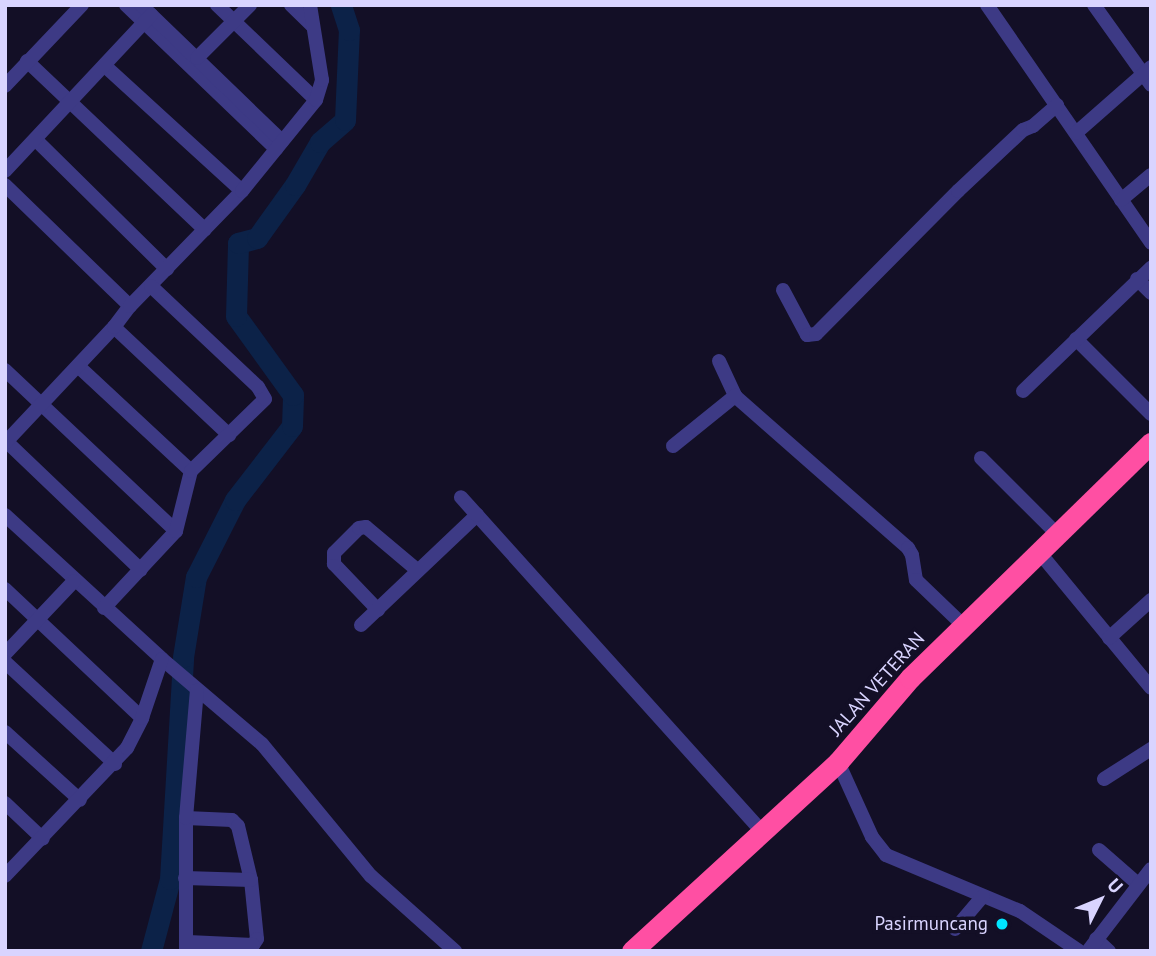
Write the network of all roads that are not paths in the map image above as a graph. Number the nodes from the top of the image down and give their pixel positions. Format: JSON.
{"nodes":[{"id":1,"x":60,"y":5,"type":"edge"},
{"id":2,"x":82,"y":5,"type":"edge"},
{"id":3,"x":126,"y":5,"type":"edge"},
{"id":4,"x":218,"y":5,"type":"edge"},
{"id":5,"x":250,"y":5,"type":"edge"},
{"id":6,"x":290,"y":5,"type":"edge"},
{"id":7,"x":310,"y":5,"type":"edge"},
{"id":8,"x":987,"y":5,"type":"edge"},
{"id":9,"x":1094,"y":5,"type":"edge"},
{"id":10,"x":145,"y":14,"type":"edge"},
{"id":11,"x":72,"y":17,"type":"junction"},
{"id":12,"x":234,"y":21,"type":"junction"},
{"id":13,"x":313,"y":26,"type":"junction"},
{"id":14,"x":197,"y":58,"type":"junction"},
{"id":15,"x":27,"y":61,"type":"junction"},
{"id":16,"x":105,"y":66,"type":"junction"},
{"id":17,"x":1148,"y":75,"type":"edge"},
{"id":18,"x":5,"y":86,"type":"edge"},
{"id":19,"x":316,"y":100,"type":"junction"},
{"id":20,"x":71,"y":102,"type":"junction"},
{"id":21,"x":1057,"y":105,"type":"junction"},
{"id":22,"x":1076,"y":133,"type":"junction"},
{"id":23,"x":36,"y":140,"type":"junction"},
{"id":24,"x":279,"y":145,"type":"junction"},
{"id":25,"x":5,"y":171,"type":"edge"},
{"id":26,"x":1151,"y":175,"type":"edge"},
{"id":27,"x":5,"y":185,"type":"edge"},
{"id":28,"x":243,"y":191,"type":"junction"},
{"id":29,"x":1121,"y":200,"type":"junction"},
{"id":30,"x":205,"y":230,"type":"junction"},
{"id":31,"x":1151,"y":243,"type":"edge"},
{"id":32,"x":1151,"y":268,"type":"edge"},
{"id":33,"x":167,"y":269,"type":"junction"},
{"id":34,"x":1138,"y":279,"type":"junction"},
{"id":35,"x":151,"y":286,"type":"junction"},
{"id":36,"x":783,"y":290,"type":"dead end"},
{"id":37,"x":1151,"y":293,"type":"edge"},
{"id":38,"x":130,"y":306,"type":"junction"},
{"id":39,"x":114,"y":327,"type":"junction"},
{"id":40,"x":1076,"y":339,"type":"junction"},
{"id":41,"x":719,"y":361,"type":"dead end"},
{"id":42,"x":78,"y":366,"type":"junction"},
{"id":43,"x":5,"y":370,"type":"edge"},
{"id":44,"x":1023,"y":391,"type":"dead end"},
{"id":45,"x":735,"y":396,"type":"junction"},
{"id":46,"x":43,"y":404,"type":"junction"},
{"id":47,"x":1151,"y":414,"type":"edge"},
{"id":48,"x":229,"y":435,"type":"junction"},
{"id":49,"x":6,"y":442,"type":"edge"},
{"id":50,"x":1151,"y":443,"type":"edge"},
{"id":51,"x":673,"y":446,"type":"dead end"},
{"id":52,"x":981,"y":458,"type":"dead end"},
{"id":53,"x":191,"y":471,"type":"junction"},
{"id":54,"x":461,"y":497,"type":"dead end"},
{"id":55,"x":5,"y":515,"type":"edge"},
{"id":56,"x":477,"y":515,"type":"junction"},
{"id":57,"x":176,"y":531,"type":"junction"},
{"id":58,"x":1057,"y":534,"type":"junction"},
{"id":59,"x":1039,"y":552,"type":"junction"},
{"id":60,"x":141,"y":570,"type":"junction"},
{"id":61,"x":417,"y":570,"type":"junction"},
{"id":62,"x":74,"y":580,"type":"junction"},
{"id":63,"x":5,"y":589,"type":"edge"},
{"id":64,"x":1151,"y":600,"type":"edge"},
{"id":65,"x":104,"y":608,"type":"junction"},
{"id":66,"x":378,"y":610,"type":"junction"},
{"id":67,"x":37,"y":620,"type":"junction"},
{"id":68,"x":361,"y":625,"type":"dead end"},
{"id":69,"x":963,"y":625,"type":"junction"},
{"id":70,"x":1109,"y":638,"type":"junction"},
{"id":71,"x":5,"y":654,"type":"edge"},
{"id":72,"x":5,"y":662,"type":"edge"},
{"id":73,"x":165,"y":662,"type":"junction"},
{"id":74,"x":195,"y":688,"type":"junction"},
{"id":75,"x":1151,"y":688,"type":"edge"},
{"id":76,"x":142,"y":718,"type":"junction"},
{"id":77,"x":5,"y":732,"type":"edge"},
{"id":78,"x":1151,"y":749,"type":"edge"},
{"id":79,"x":838,"y":762,"type":"junction"},
{"id":80,"x":115,"y":764,"type":"junction"},
{"id":81,"x":1104,"y":779,"type":"dead end"},
{"id":82,"x":80,"y":800,"type":"junction"},
{"id":83,"x":5,"y":803,"type":"edge"},
{"id":84,"x":186,"y":818,"type":"junction"},
{"id":85,"x":763,"y":833,"type":"junction"},
{"id":86,"x":43,"y":839,"type":"junction"},
{"id":87,"x":1099,"y":850,"type":"dead end"},
{"id":88,"x":1151,"y":869,"type":"edge"},
{"id":89,"x":6,"y":875,"type":"edge"},
{"id":90,"x":186,"y":878,"type":"junction"},
{"id":91,"x":251,"y":880,"type":"junction"},
{"id":92,"x":1138,"y":884,"type":"junction"},
{"id":93,"x":983,"y":896,"type":"junction"},
{"id":94,"x":955,"y":929,"type":"dead end"},
{"id":95,"x":1092,"y":945,"type":"edge"},
{"id":96,"x":187,"y":946,"type":"edge"},
{"id":97,"x":455,"y":951,"type":"edge"},
{"id":98,"x":632,"y":951,"type":"edge"},
{"id":99,"x":1079,"y":951,"type":"edge"},
{"id":100,"x":1110,"y":951,"type":"edge"}],
"edges":[{"from":1,"to":11,"type":"street"},
{"from":2,"to":11,"type":"street"},
{"from":3,"to":10,"type":"street"},
{"from":4,"to":12,"type":"street"},
{"from":5,"to":12,"type":"street"},
{"from":6,"to":13,"type":"street"},
{"from":7,"to":13,"type":"street"},
{"from":8,"to":21,"type":"street"},
{"from":9,"to":17,"type":"street"},
{"from":10,"to":14,"type":"street"},
{"from":10,"to":16,"type":"street"},
{"from":10,"to":24,"type":"street"},
{"from":11,"to":15,"type":"street"},
{"from":12,"to":14,"type":"street"},
{"from":12,"to":19,"type":"street"},
{"from":13,"to":19,"type":"street"},
{"from":14,"to":24,"type":"street"},
{"from":15,"to":18,"type":"street"},
{"from":15,"to":20,"type":"street"},
{"from":16,"to":20,"type":"street"},
{"from":16,"to":28,"type":"street"},
{"from":17,"to":22,"type":"street"},
{"from":19,"to":24,"type":"street"},
{"from":20,"to":23,"type":"street"},
{"from":20,"to":30,"type":"street"},
{"from":21,"to":22,"type":"street"},
{"from":21,"to":36,"type":"street"},
{"from":22,"to":29,"type":"street"},
{"from":23,"to":25,"type":"street"},
{"from":23,"to":33,"type":"street"},
{"from":24,"to":28,"type":"street"},
{"from":26,"to":29,"type":"street"},
{"from":27,"to":38,"type":"street"},
{"from":28,"to":30,"type":"street"},
{"from":29,"to":31,"type":"street"},
{"from":30,"to":33,"type":"street"},
{"from":32,"to":34,"type":"street"},
{"from":33,"to":35,"type":"street"},
{"from":34,"to":37,"type":"street"},
{"from":34,"to":40,"type":"street"},
{"from":35,"to":38,"type":"street"},
{"from":35,"to":48,"type":"street"},
{"from":38,"to":39,"type":"street"},
{"from":39,"to":42,"type":"street"},
{"from":39,"to":48,"type":"street"},
{"from":40,"to":44,"type":"street"},
{"from":40,"to":47,"type":"street"},
{"from":41,"to":45,"type":"street"},
{"from":42,"to":46,"type":"street"},
{"from":42,"to":53,"type":"street"},
{"from":43,"to":46,"type":"street"},
{"from":45,"to":51,"type":"street"},
{"from":45,"to":69,"type":"street"},
{"from":46,"to":49,"type":"street"},
{"from":46,"to":57,"type":"street"},
{"from":48,"to":53,"type":"street"},
{"from":49,"to":60,"type":"street"},
{"from":50,"to":58,"type":"highway","name":"JALAN VETERAN"},
{"from":52,"to":58,"type":"street"},
{"from":53,"to":57,"type":"street"},
{"from":54,"to":56,"type":"street"},
{"from":55,"to":62,"type":"street"},
{"from":56,"to":61,"type":"street"},
{"from":56,"to":85,"type":"street"},
{"from":57,"to":60,"type":"street"},
{"from":58,"to":59,"type":"highway","name":"JALAN VETERAN"},
{"from":59,"to":69,"type":"highway","name":"JALAN VETERAN"},
{"from":59,"to":70,"type":"street"},
{"from":60,"to":65,"type":"street"},
{"from":61,"to":66,"type":"street"},
{"from":61,"to":66,"type":"street"},
{"from":62,"to":65,"type":"street"},
{"from":62,"to":67,"type":"street"},
{"from":63,"to":67,"type":"street"},
{"from":64,"to":70,"type":"street"},
{"from":65,"to":73,"type":"street"},
{"from":66,"to":68,"type":"street"},
{"from":67,"to":71,"type":"street"},
{"from":67,"to":76,"type":"street"},
{"from":69,"to":79,"type":"highway","name":"JALAN VETERAN"},
{"from":70,"to":75,"type":"street"},
{"from":72,"to":80,"type":"street"},
{"from":73,"to":74,"type":"street"},
{"from":73,"to":76,"type":"street"},
{"from":74,"to":84,"type":"street"},
{"from":74,"to":97,"type":"street"},
{"from":76,"to":80,"type":"street"},
{"from":77,"to":82,"type":"street"},
{"from":78,"to":81,"type":"street"},
{"from":79,"to":85,"type":"highway","name":"JALAN VETERAN"},
{"from":79,"to":93,"type":"street"},
{"from":80,"to":82,"type":"street"},
{"from":82,"to":86,"type":"street"},
{"from":83,"to":86,"type":"street"},
{"from":84,"to":90,"type":"street"},
{"from":84,"to":91,"type":"street"},
{"from":85,"to":98,"type":"highway","name":"JALAN VETERAN"},
{"from":86,"to":89,"type":"street"},
{"from":87,"to":92,"type":"street"},
{"from":88,"to":92,"type":"street"},
{"from":90,"to":91,"type":"street"},
{"from":90,"to":96,"type":"street"},
{"from":91,"to":96,"type":"street"},
{"from":92,"to":95,"type":"street"},
{"from":93,"to":94,"type":"street"},
{"from":93,"to":99,"type":"street"},
{"from":95,"to":100,"type":"street"}]}
